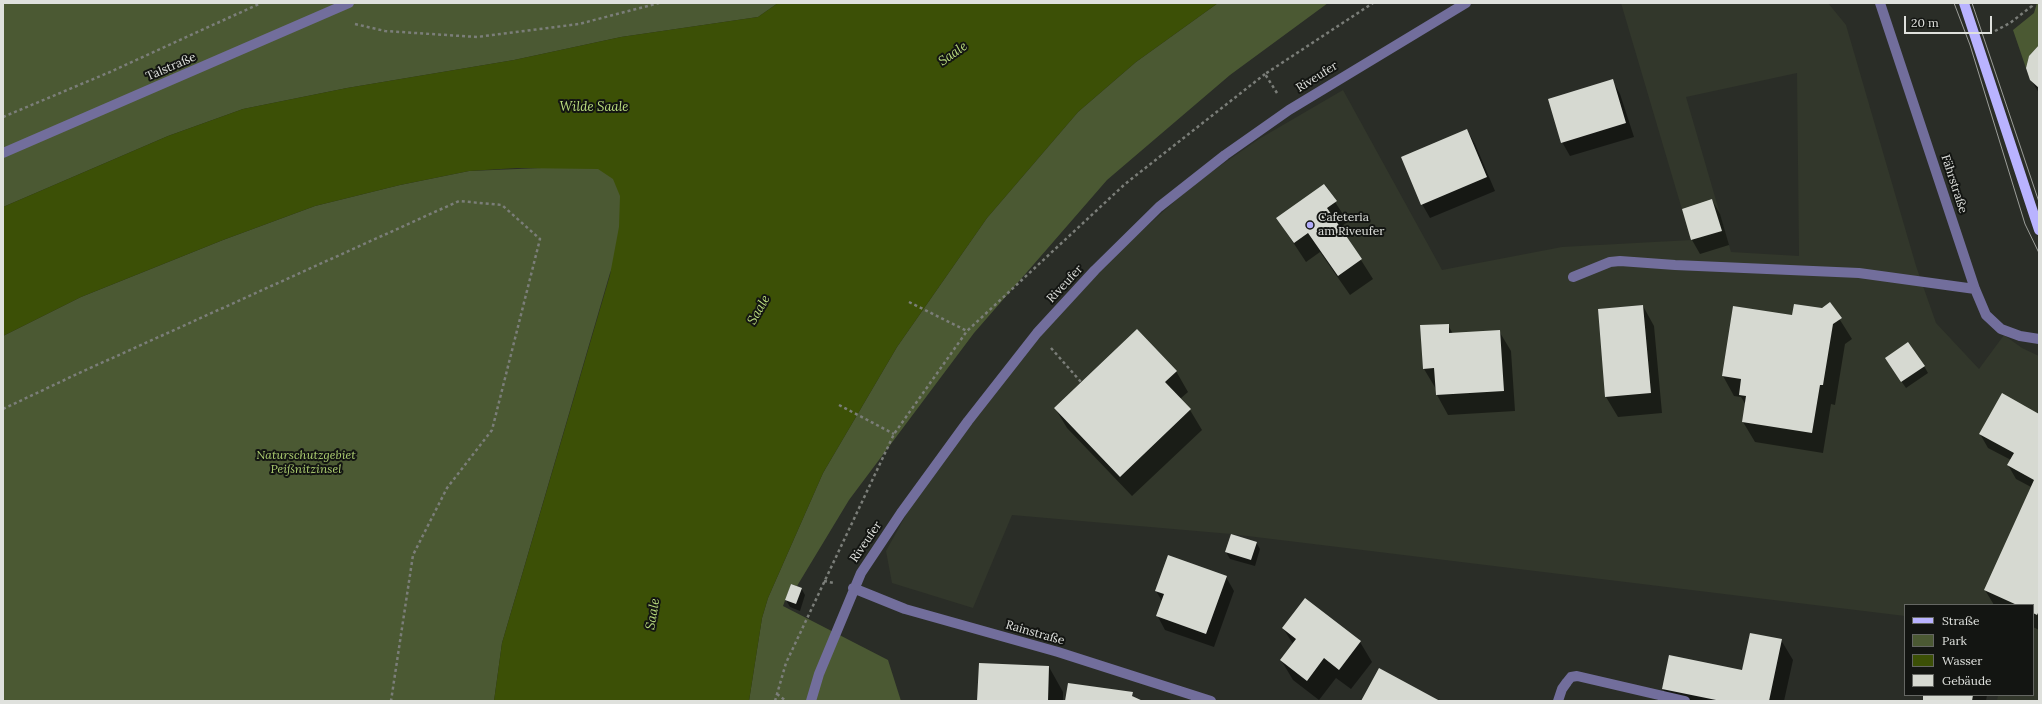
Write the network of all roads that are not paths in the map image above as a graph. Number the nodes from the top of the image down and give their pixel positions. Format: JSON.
{"nodes":[{"id":1,"x":349,"y":3,"type":"edge"},
{"id":2,"x":1466,"y":3,"type":"edge"},
{"id":3,"x":1880,"y":3,"type":"edge"},
{"id":4,"x":1964,"y":3,"type":"edge"},
{"id":5,"x":3,"y":153,"type":"edge"},
{"id":6,"x":2039,"y":230,"type":"edge"},
{"id":7,"x":1573,"y":277,"type":"dead end"},
{"id":8,"x":1975,"y":289,"type":"junction"},
{"id":9,"x":2039,"y":339,"type":"edge"},
{"id":10,"x":853,"y":588,"type":"junction"},
{"id":11,"x":811,"y":701,"type":"edge"},
{"id":12,"x":1211,"y":701,"type":"edge"},
{"id":13,"x":1558,"y":701,"type":"edge"},
{"id":14,"x":1685,"y":701,"type":"edge"}],
"edges":[{"from":1,"to":5,"type":"street","name":"Talstraße"},
{"from":2,"to":10,"type":"street","name":"Riveufer"},
{"from":3,"to":8,"type":"street","name":"Fährstraße"},
{"from":4,"to":6,"type":"main road"},
{"from":7,"to":8,"type":"street"},
{"from":8,"to":9,"type":"street","name":"Fährstraße"},
{"from":10,"to":11,"type":"street","name":"Riveufer"},
{"from":10,"to":12,"type":"street","name":"Rainstraße"},
{"from":13,"to":14,"type":"street"}]}
